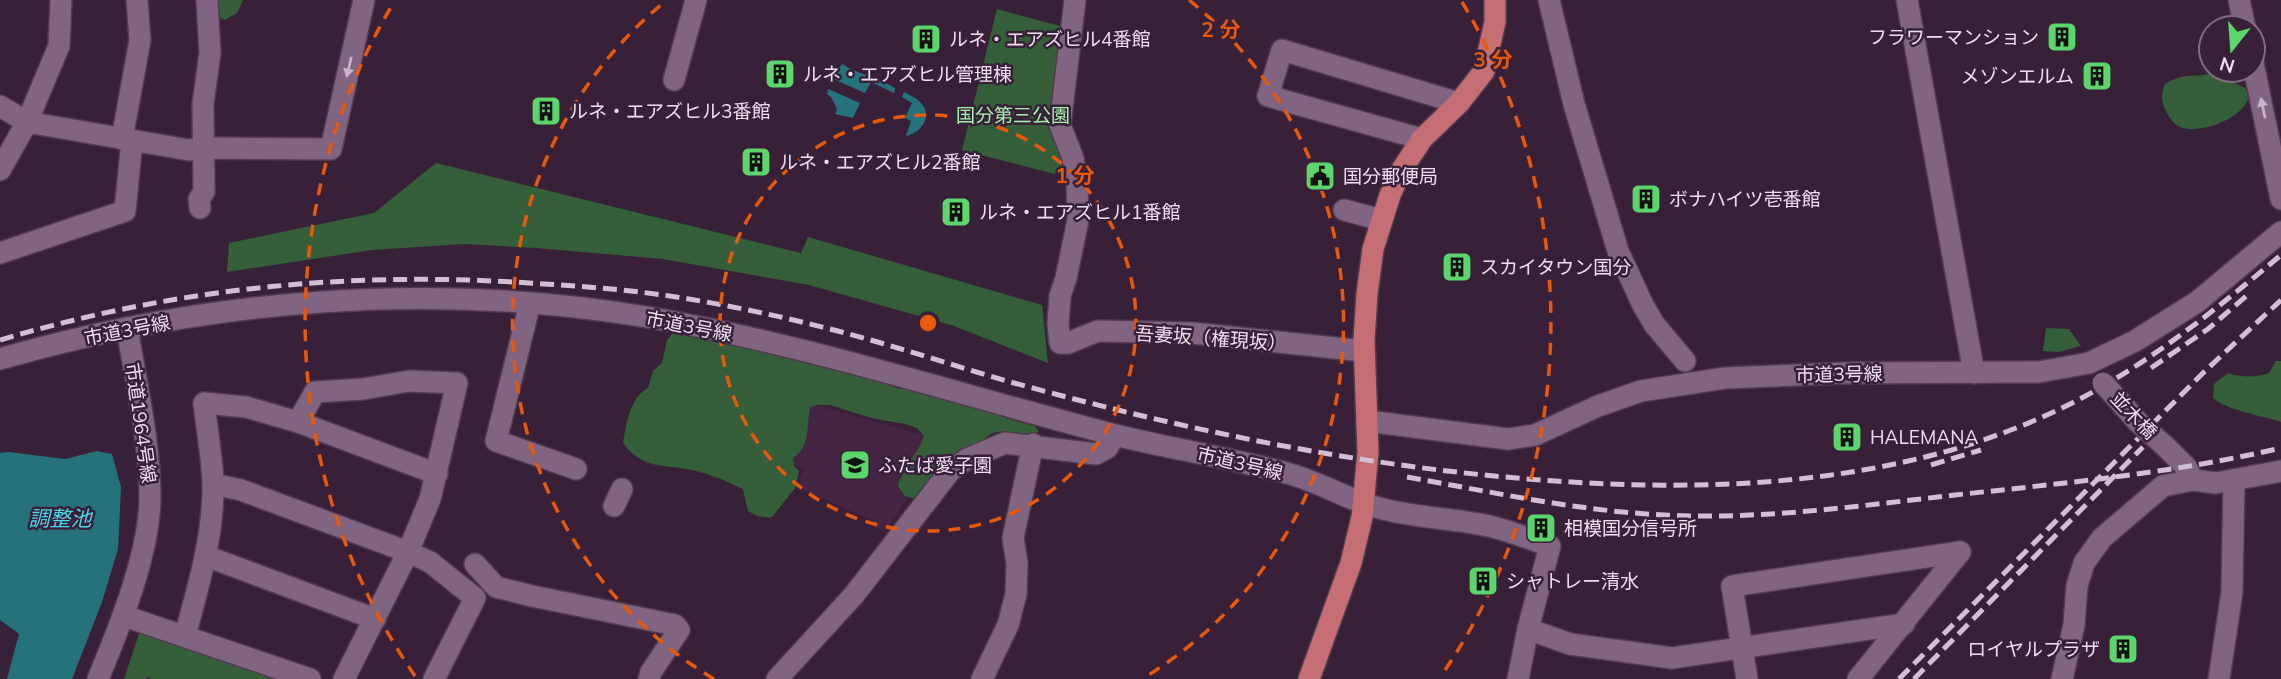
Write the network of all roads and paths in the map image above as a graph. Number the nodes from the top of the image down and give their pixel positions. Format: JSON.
{"nodes":[{"id":1,"x":61,"y":0,"type":"edge"},
{"id":2,"x":137,"y":0,"type":"edge"},
{"id":3,"x":206,"y":0,"type":"edge"},
{"id":4,"x":364,"y":0,"type":"edge"},
{"id":5,"x":696,"y":0,"type":"edge"},
{"id":6,"x":1075,"y":0,"type":"edge"},
{"id":7,"x":1495,"y":0,"type":"edge"},
{"id":8,"x":1549,"y":0,"type":"edge"},
{"id":9,"x":1907,"y":0,"type":"edge"},
{"id":10,"x":674,"y":80,"type":"dead end"},
{"id":11,"x":2257,"y":84,"type":"edge"},
{"id":12,"x":1459,"y":103,"type":"junction"},
{"id":13,"x":0,"y":106,"type":"edge"},
{"id":14,"x":27,"y":122,"type":"junction"},
{"id":15,"x":1422,"y":139,"type":"junction"},
{"id":16,"x":127,"y":140,"type":"junction"},
{"id":17,"x":202,"y":148,"type":"junction"},
{"id":18,"x":0,"y":170,"type":"edge"},
{"id":19,"x":2281,"y":199,"type":"edge"},
{"id":20,"x":200,"y":208,"type":"dead end"},
{"id":21,"x":1344,"y":210,"type":"dead end"},
{"id":22,"x":1382,"y":219,"type":"junction"},
{"id":23,"x":2281,"y":232,"type":"edge"},
{"id":24,"x":0,"y":253,"type":"edge"},
{"id":25,"x":530,"y":303,"type":"junction"},
{"id":26,"x":127,"y":328,"type":"junction"},
{"id":27,"x":1364,"y":351,"type":"junction"},
{"id":28,"x":0,"y":359,"type":"edge"},
{"id":29,"x":1685,"y":361,"type":"dead end"},
{"id":30,"x":2089,"y":363,"type":"junction"},
{"id":31,"x":1974,"y":373,"type":"junction"},
{"id":32,"x":1367,"y":421,"type":"junction"},
{"id":33,"x":298,"y":422,"type":"junction"},
{"id":34,"x":1115,"y":435,"type":"junction"},
{"id":35,"x":1033,"y":444,"type":"junction"},
{"id":36,"x":576,"y":468,"type":"dead end"},
{"id":37,"x":2281,"y":471,"type":"edge"},
{"id":38,"x":437,"y":474,"type":"junction"},
{"id":39,"x":2193,"y":480,"type":"junction"},
{"id":40,"x":2234,"y":480,"type":"junction"},
{"id":41,"x":213,"y":484,"type":"junction"},
{"id":42,"x":1363,"y":502,"type":"junction"},
{"id":43,"x":408,"y":552,"type":"junction"},
{"id":44,"x":206,"y":556,"type":"junction"},
{"id":45,"x":475,"y":564,"type":"dead end"},
{"id":46,"x":124,"y":616,"type":"junction"},
{"id":47,"x":374,"y":619,"type":"junction"},
{"id":48,"x":1904,"y":624,"type":"junction"},
{"id":49,"x":1528,"y":629,"type":"junction"},
{"id":50,"x":185,"y":636,"type":"junction"},
{"id":51,"x":1742,"y":648,"type":"junction"},
{"id":52,"x":98,"y":679,"type":"edge"},
{"id":53,"x":310,"y":679,"type":"edge"},
{"id":54,"x":344,"y":679,"type":"edge"},
{"id":55,"x":434,"y":679,"type":"edge"},
{"id":56,"x":649,"y":679,"type":"edge"},
{"id":57,"x":777,"y":679,"type":"edge"},
{"id":58,"x":982,"y":679,"type":"edge"},
{"id":59,"x":1309,"y":679,"type":"edge"},
{"id":60,"x":1518,"y":679,"type":"edge"},
{"id":61,"x":1747,"y":679,"type":"edge"},
{"id":62,"x":1858,"y":679,"type":"edge"},
{"id":63,"x":2062,"y":679,"type":"edge"},
{"id":64,"x":2219,"y":679,"type":"edge"}],
"edges":[{"from":1,"to":14,"type":"street"},
{"from":2,"to":16,"type":"street"},
{"from":3,"to":17,"type":"street"},
{"from":4,"to":17,"type":"street","one_way":true},
{"from":5,"to":10,"type":"street"},
{"from":6,"to":27,"type":"street","name":"吾妻坂（権現坂）"},
{"from":7,"to":12,"type":"main road"},
{"from":8,"to":29,"type":"street"},
{"from":9,"to":31,"type":"street"},
{"from":19,"to":11,"type":"street","one_way":true},
{"from":12,"to":15,"type":"main road"},
{"from":12,"to":15,"type":"street"},
{"from":13,"to":14,"type":"street"},
{"from":14,"to":16,"type":"street"},
{"from":14,"to":18,"type":"street"},
{"from":15,"to":22,"type":"main road"},
{"from":16,"to":17,"type":"street"},
{"from":16,"to":24,"type":"street"},
{"from":17,"to":20,"type":"street"},
{"from":21,"to":22,"type":"street"},
{"from":22,"to":27,"type":"main road"},
{"from":23,"to":30,"type":"street","name":"市道3号線"},
{"from":25,"to":26,"type":"street","name":"市道3号線"},
{"from":25,"to":34,"type":"street","name":"市道3号線"},
{"from":25,"to":36,"type":"street"},
{"from":26,"to":28,"type":"street","name":"市道3号線"},
{"from":26,"to":46,"type":"street","name":"市道1964号線"},
{"from":27,"to":32,"type":"main road"},
{"from":30,"to":31,"type":"street","name":"市道3号線"},
{"from":30,"to":39,"type":"street","name":"並木橋","bridge":true},
{"from":31,"to":32,"type":"street","name":"市道3号線"},
{"from":32,"to":42,"type":"main road"},
{"from":33,"to":38,"type":"street"},
{"from":33,"to":38,"type":"street"},
{"from":33,"to":41,"type":"street"},
{"from":34,"to":35,"type":"street"},
{"from":34,"to":42,"type":"street","name":"市道3号線"},
{"from":35,"to":57,"type":"street"},
{"from":35,"to":58,"type":"street"},
{"from":37,"to":40,"type":"street"},
{"from":38,"to":43,"type":"street"},
{"from":39,"to":40,"type":"street"},
{"from":39,"to":63,"type":"street"},
{"from":40,"to":64,"type":"street"},
{"from":41,"to":43,"type":"street"},
{"from":41,"to":44,"type":"street"},
{"from":42,"to":49,"type":"street","name":"市道3号線"},
{"from":42,"to":59,"type":"main road"},
{"from":43,"to":47,"type":"street"},
{"from":43,"to":55,"type":"street"},
{"from":44,"to":47,"type":"street"},
{"from":44,"to":50,"type":"street"},
{"from":45,"to":56,"type":"street"},
{"from":46,"to":50,"type":"street"},
{"from":46,"to":52,"type":"street","name":"市道1964号線"},
{"from":47,"to":54,"type":"street"},
{"from":48,"to":51,"type":"street"},
{"from":48,"to":51,"type":"street"},
{"from":48,"to":62,"type":"street"},
{"from":49,"to":51,"type":"street"},
{"from":49,"to":60,"type":"street"},
{"from":50,"to":53,"type":"street"},
{"from":51,"to":61,"type":"street"}]}
